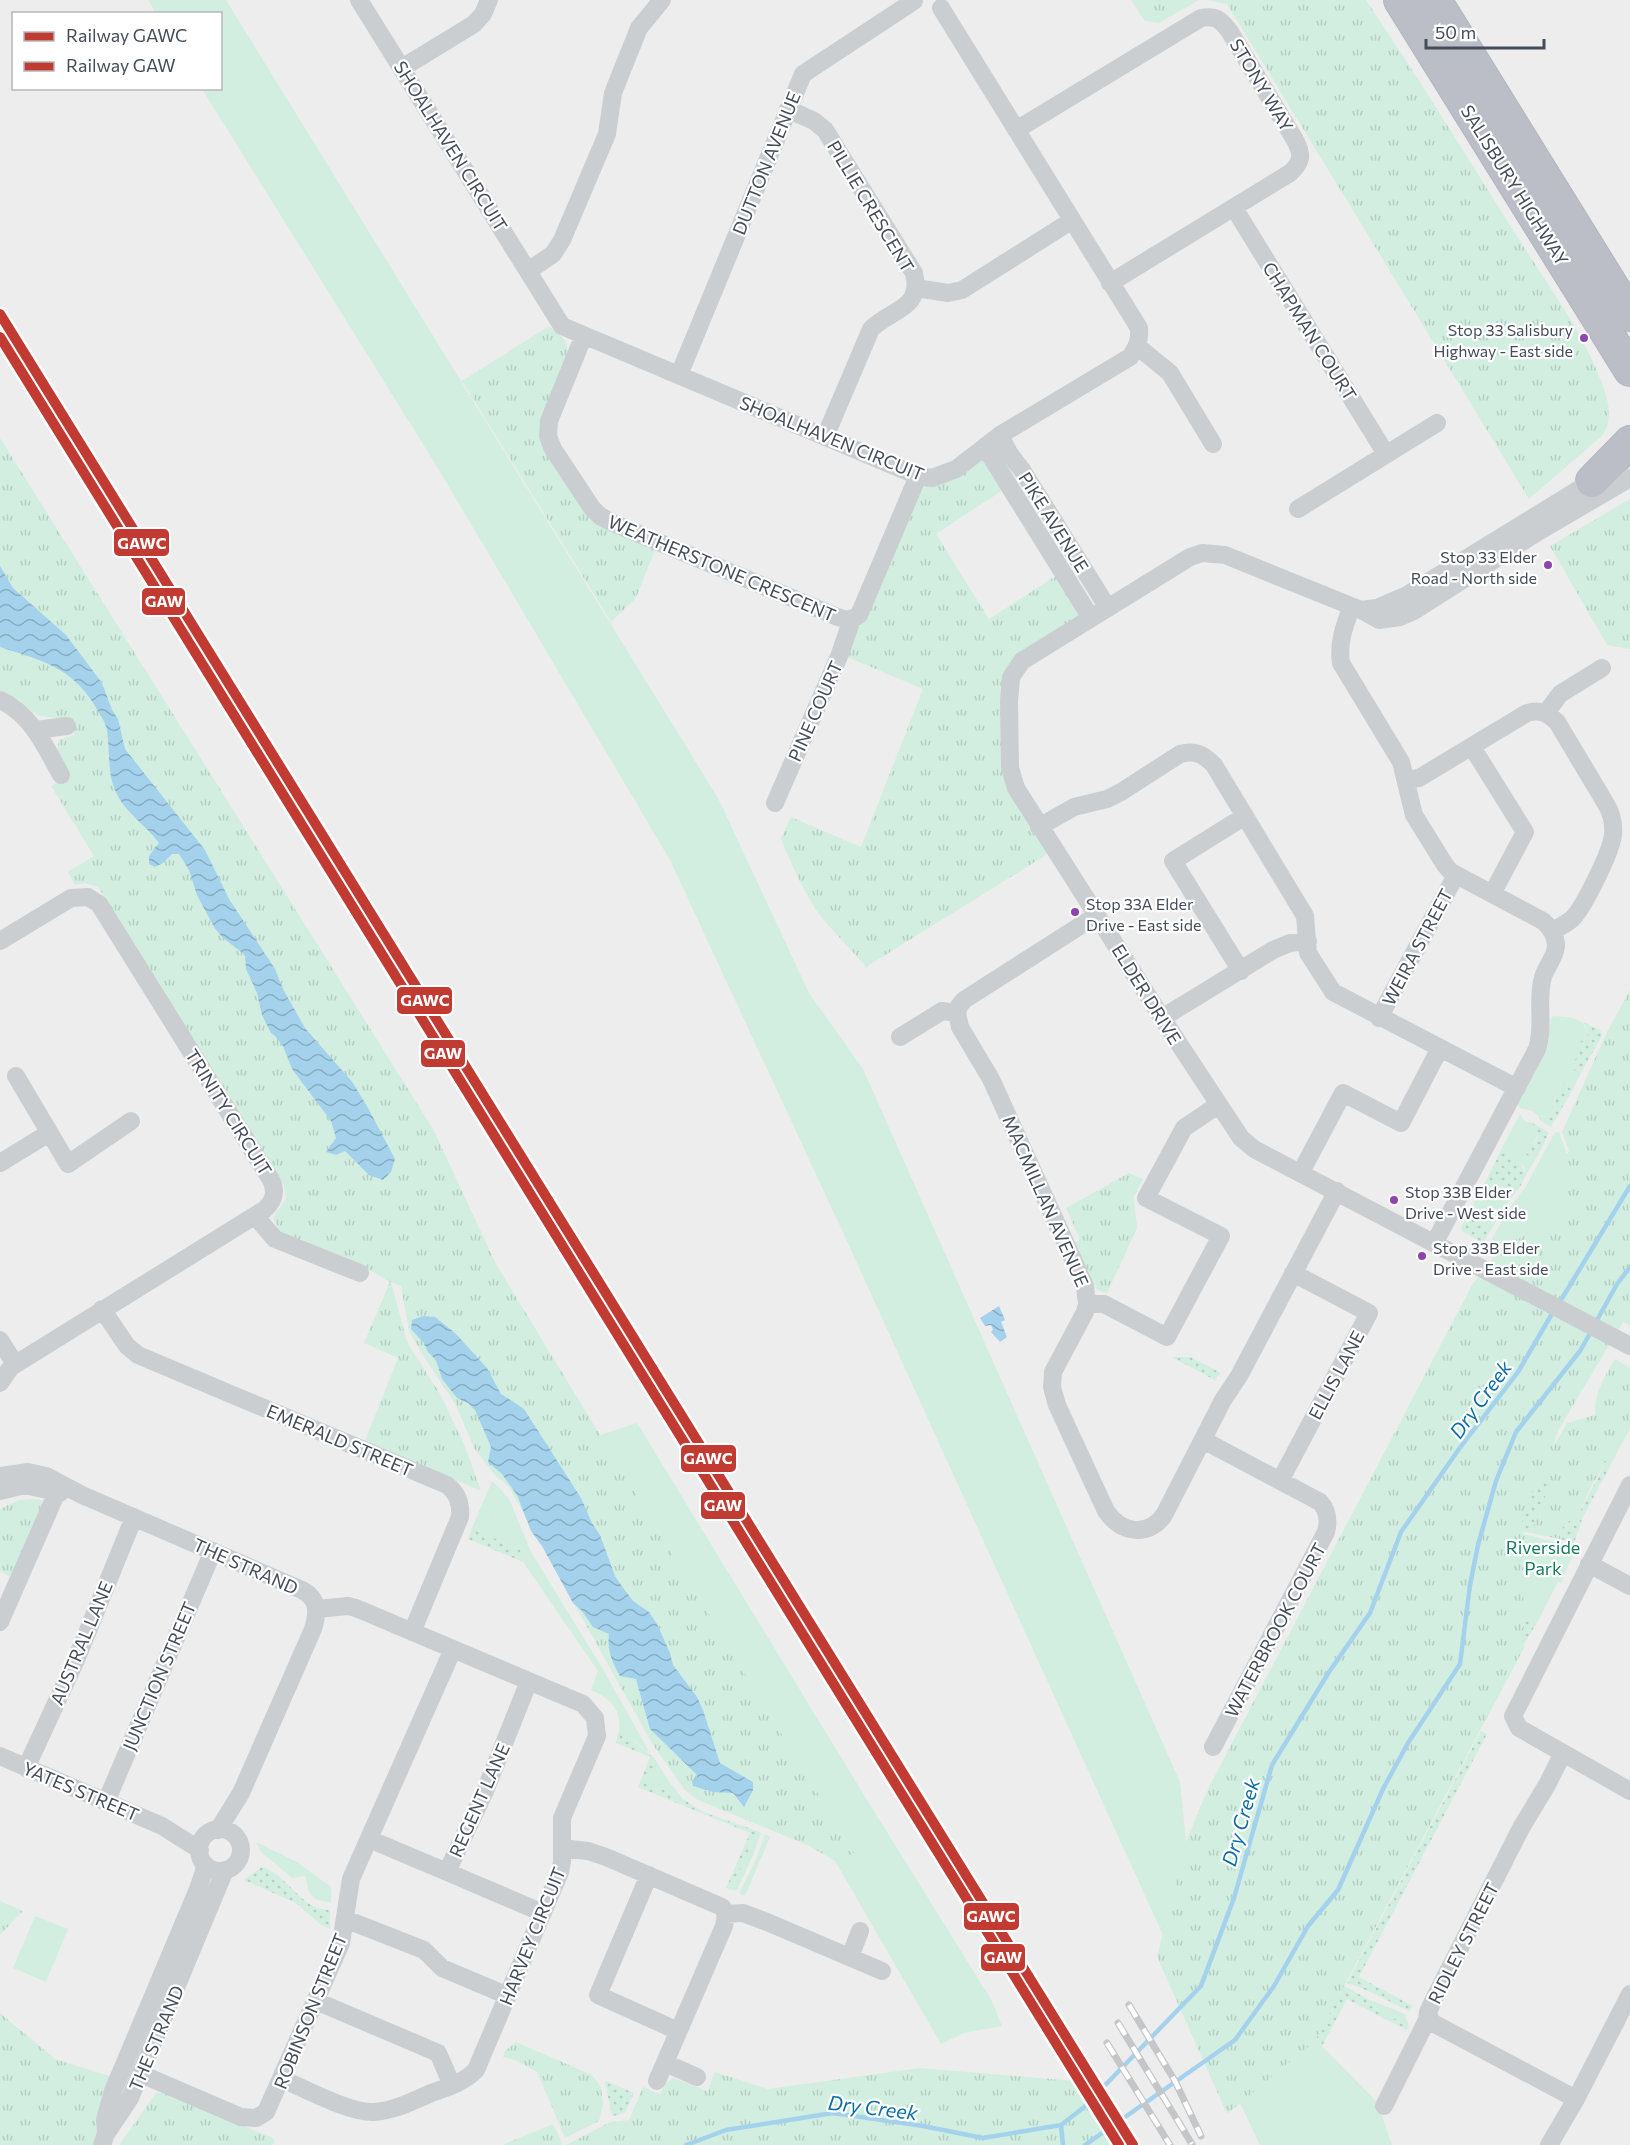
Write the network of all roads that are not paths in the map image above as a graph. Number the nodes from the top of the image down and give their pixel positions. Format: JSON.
{"nodes":[{"id":1,"x":359,"y":0,"type":"edge"},
{"id":2,"x":489,"y":0,"type":"edge"},
{"id":3,"x":662,"y":0,"type":"edge"},
{"id":4,"x":1400,"y":0,"type":"edge"},
{"id":5,"x":1435,"y":0,"type":"edge"},
{"id":6,"x":914,"y":1,"type":"edge"},
{"id":7,"x":944,"y":4,"type":"edge"},
{"id":8,"x":402,"y":68,"type":"junction"},
{"id":9,"x":788,"y":109,"type":"junction"},
{"id":10,"x":1016,"y":130,"type":"junction"},
{"id":11,"x":1234,"y":208,"type":"junction"},
{"id":12,"x":1071,"y":221,"type":"junction"},
{"id":13,"x":528,"y":271,"type":"junction"},
{"id":14,"x":1110,"y":283,"type":"junction"},
{"id":15,"x":916,"y":288,"type":"junction"},
{"id":16,"x":1630,"y":315,"type":"edge"},
{"id":17,"x":584,"y":335,"type":"junction"},
{"id":18,"x":1137,"y":346,"type":"junction"},
{"id":19,"x":1630,"y":370,"type":"edge"},
{"id":20,"x":679,"y":375,"type":"junction"},
{"id":21,"x":1437,"y":423,"type":"dead end"},
{"id":22,"x":1000,"y":435,"type":"junction"},
{"id":23,"x":825,"y":437,"type":"junction"},
{"id":24,"x":1630,"y":442,"type":"edge"},
{"id":25,"x":1212,"y":444,"type":"dead end"},
{"id":26,"x":985,"y":447,"type":"junction"},
{"id":27,"x":1386,"y":454,"type":"junction"},
{"id":28,"x":1630,"y":458,"type":"edge"},
{"id":29,"x":918,"y":476,"type":"junction"},
{"id":30,"x":1630,"y":478,"type":"edge"},
{"id":31,"x":1592,"y":481,"type":"junction"},
{"id":32,"x":1298,"y":509,"type":"dead end"},
{"id":33,"x":1108,"y":608,"type":"junction"},
{"id":34,"x":1356,"y":609,"type":"junction"},
{"id":35,"x":1091,"y":618,"type":"junction"},
{"id":36,"x":852,"y":619,"type":"junction"},
{"id":37,"x":1602,"y":668,"type":"dead end"},
{"id":38,"x":0,"y":700,"type":"edge"},
{"id":39,"x":1546,"y":713,"type":"junction"},
{"id":40,"x":67,"y":726,"type":"dead end"},
{"id":41,"x":36,"y":730,"type":"junction"},
{"id":42,"x":1472,"y":747,"type":"junction"},
{"id":43,"x":61,"y":775,"type":"dead end"},
{"id":44,"x":1406,"y":780,"type":"junction"},
{"id":45,"x":775,"y":803,"type":"dead end"},
{"id":46,"x":1245,"y":816,"type":"junction"},
{"id":47,"x":1040,"y":827,"type":"junction"},
{"id":48,"x":1456,"y":875,"type":"junction"},
{"id":49,"x":1492,"y":894,"type":"junction"},
{"id":50,"x":1097,"y":915,"type":"junction"},
{"id":51,"x":1552,"y":931,"type":"junction"},
{"id":52,"x":0,"y":941,"type":"edge"},
{"id":53,"x":1308,"y":941,"type":"junction"},
{"id":54,"x":1241,"y":971,"type":"junction"},
{"id":55,"x":957,"y":1013,"type":"junction"},
{"id":56,"x":1162,"y":1018,"type":"junction"},
{"id":57,"x":1379,"y":1018,"type":"junction"},
{"id":58,"x":900,"y":1037,"type":"dead end"},
{"id":59,"x":1440,"y":1048,"type":"junction"},
{"id":60,"x":16,"y":1076,"type":"dead end"},
{"id":61,"x":1517,"y":1088,"type":"junction"},
{"id":62,"x":1218,"y":1105,"type":"junction"},
{"id":63,"x":131,"y":1121,"type":"dead end"},
{"id":64,"x":49,"y":1133,"type":"junction"},
{"id":65,"x":0,"y":1163,"type":"edge"},
{"id":66,"x":1301,"y":1172,"type":"junction"},
{"id":67,"x":1337,"y":1191,"type":"junction"},
{"id":68,"x":255,"y":1216,"type":"junction"},
{"id":69,"x":1435,"y":1242,"type":"junction"},
{"id":70,"x":360,"y":1273,"type":"dead end"},
{"id":71,"x":1293,"y":1273,"type":"junction"},
{"id":72,"x":1087,"y":1304,"type":"junction"},
{"id":73,"x":102,"y":1309,"type":"junction"},
{"id":74,"x":0,"y":1340,"type":"edge"},
{"id":75,"x":1630,"y":1346,"type":"edge"},
{"id":76,"x":15,"y":1364,"type":"junction"},
{"id":77,"x":0,"y":1383,"type":"edge"},
{"id":78,"x":1203,"y":1440,"type":"junction"},
{"id":79,"x":0,"y":1476,"type":"edge"},
{"id":80,"x":1280,"y":1481,"type":"junction"},
{"id":81,"x":1630,"y":1485,"type":"edge"},
{"id":82,"x":0,"y":1491,"type":"edge"},
{"id":83,"x":57,"y":1492,"type":"junction"},
{"id":84,"x":82,"y":1495,"type":"junction"},
{"id":85,"x":134,"y":1517,"type":"junction"},
{"id":86,"x":213,"y":1551,"type":"junction"},
{"id":87,"x":1589,"y":1564,"type":"junction"},
{"id":88,"x":1630,"y":1586,"type":"edge"},
{"id":89,"x":317,"y":1609,"type":"junction"},
{"id":90,"x":0,"y":1622,"type":"edge"},
{"id":91,"x":412,"y":1632,"type":"junction"},
{"id":92,"x":453,"y":1649,"type":"junction"},
{"id":93,"x":529,"y":1682,"type":"junction"},
{"id":94,"x":1213,"y":1747,"type":"dead end"},
{"id":95,"x":1563,"y":1753,"type":"junction"},
{"id":96,"x":0,"y":1756,"type":"edge"},
{"id":97,"x":26,"y":1768,"type":"junction"},
{"id":98,"x":1629,"y":1786,"type":"edge"},
{"id":99,"x":106,"y":1802,"type":"junction"},
{"id":100,"x":369,"y":1839,"type":"junction"},
{"id":101,"x":213,"y":1843,"type":"junction"},
{"id":102,"x":562,"y":1848,"type":"junction"},
{"id":103,"x":225,"y":1870,"type":"junction"},
{"id":104,"x":447,"y":1872,"type":"junction"},
{"id":105,"x":649,"y":1875,"type":"junction"},
{"id":106,"x":543,"y":1913,"type":"junction"},
{"id":107,"x":726,"y":1914,"type":"junction"},
{"id":108,"x":345,"y":1919,"type":"junction"},
{"id":109,"x":860,"y":1931,"type":"dead end"},
{"id":110,"x":850,"y":1957,"type":"junction"},
{"id":111,"x":882,"y":1971,"type":"dead end"},
{"id":112,"x":1630,"y":1994,"type":"edge"},
{"id":113,"x":508,"y":1996,"type":"junction"},
{"id":114,"x":316,"y":2001,"type":"junction"},
{"id":115,"x":1428,"y":2012,"type":"junction"},
{"id":116,"x":678,"y":2031,"type":"junction"},
{"id":117,"x":665,"y":2063,"type":"junction"},
{"id":118,"x":141,"y":2074,"type":"junction"},
{"id":119,"x":697,"y":2077,"type":"dead end"},
{"id":120,"x":282,"y":2079,"type":"junction"},
{"id":121,"x":657,"y":2081,"type":"dead end"},
{"id":122,"x":452,"y":2085,"type":"junction"},
{"id":123,"x":1576,"y":2098,"type":"junction"},
{"id":124,"x":1384,"y":2106,"type":"dead end"},
{"id":125,"x":104,"y":2140,"type":"edge"},
{"id":126,"x":1549,"y":2145,"type":"edge"}],
"edges":[{"from":1,"to":8,"type":"street","name":"SHOALHAVEN CIRCUIT"},
{"from":2,"to":8,"type":"street"},
{"from":3,"to":13,"type":"street"},
{"from":4,"to":19,"type":"highway","name":"SALISBURY HIGHWAY"},
{"from":5,"to":16,"type":"highway","name":"SALISBURY HIGHWAY"},
{"from":6,"to":7,"type":"street"},
{"from":6,"to":9,"type":"street","name":"DUTTON AVENUE"},
{"from":7,"to":10,"type":"street"},
{"from":8,"to":13,"type":"street","name":"SHOALHAVEN CIRCUIT"},
{"from":9,"to":15,"type":"street","name":"PILLIE CRESCENT"},
{"from":9,"to":20,"type":"street","name":"DUTTON AVENUE"},
{"from":10,"to":11,"type":"street","name":"STONY WAY"},
{"from":10,"to":12,"type":"street"},
{"from":11,"to":14,"type":"street","name":"STONY WAY"},
{"from":11,"to":27,"type":"street","name":"CHAPMAN COURT"},
{"from":12,"to":14,"type":"street"},
{"from":12,"to":15,"type":"street"},
{"from":13,"to":17,"type":"street","name":"SHOALHAVEN CIRCUIT"},
{"from":14,"to":18,"type":"street"},
{"from":15,"to":23,"type":"street","name":"PILLIE CRESCENT"},
{"from":17,"to":20,"type":"street","name":"SHOALHAVEN CIRCUIT"},
{"from":17,"to":36,"type":"street","name":"WEATHERSTONE CRESCENT"},
{"from":18,"to":22,"type":"street","name":"SHOALHAVEN CIRCUIT"},
{"from":18,"to":25,"type":"street"},
{"from":20,"to":23,"type":"street","name":"SHOALHAVEN CIRCUIT"},
{"from":21,"to":27,"type":"street"},
{"from":22,"to":26,"type":"street","name":"SHOALHAVEN CIRCUIT"},
{"from":22,"to":33,"type":"street","name":"PIKE AVENUE"},
{"from":23,"to":29,"type":"street","name":"SHOALHAVEN CIRCUIT"},
{"from":24,"to":31,"type":"highway"},
{"from":26,"to":29,"type":"street","name":"SHOALHAVEN CIRCUIT"},
{"from":26,"to":35,"type":"street","name":"PIKE AVENUE"},
{"from":27,"to":32,"type":"street"},
{"from":28,"to":31,"type":"street"},
{"from":29,"to":36,"type":"street","name":"WEATHERSTONE CRESCENT"},
{"from":30,"to":34,"type":"street","name":"ELDER DRIVE"},
{"from":31,"to":34,"type":"street"},
{"from":33,"to":34,"type":"street","name":"ELDER DRIVE"},
{"from":33,"to":35,"type":"street","name":"ELDER DRIVE"},
{"from":34,"to":44,"type":"street"},
{"from":35,"to":47,"type":"street","name":"ELDER DRIVE"},
{"from":36,"to":45,"type":"street","name":"PINE COURT"},
{"from":37,"to":39,"type":"street"},
{"from":38,"to":41,"type":"street"},
{"from":39,"to":42,"type":"street"},
{"from":39,"to":51,"type":"street"},
{"from":40,"to":41,"type":"street"},
{"from":41,"to":43,"type":"street"},
{"from":42,"to":44,"type":"street"},
{"from":42,"to":49,"type":"street"},
{"from":44,"to":48,"type":"street"},
{"from":46,"to":47,"type":"street"},
{"from":46,"to":53,"type":"street"},
{"from":46,"to":54,"type":"street"},
{"from":47,"to":50,"type":"street","name":"ELDER DRIVE"},
{"from":48,"to":49,"type":"street"},
{"from":48,"to":57,"type":"street","name":"WEIRA STREET"},
{"from":49,"to":51,"type":"street"},
{"from":50,"to":55,"type":"street"},
{"from":50,"to":56,"type":"street","name":"ELDER DRIVE"},
{"from":51,"to":61,"type":"street"},
{"from":52,"to":68,"type":"street","name":"TRINITY CIRCUIT"},
{"from":53,"to":54,"type":"street"},
{"from":53,"to":57,"type":"street"},
{"from":54,"to":56,"type":"street"},
{"from":55,"to":58,"type":"street"},
{"from":55,"to":72,"type":"street","name":"MACMILLAN AVENUE"},
{"from":56,"to":62,"type":"street","name":"ELDER DRIVE"},
{"from":57,"to":59,"type":"street"},
{"from":59,"to":61,"type":"street"},
{"from":59,"to":66,"type":"street"},
{"from":60,"to":64,"type":"street"},
{"from":61,"to":69,"type":"street"},
{"from":62,"to":66,"type":"street","name":"ELDER DRIVE"},
{"from":62,"to":72,"type":"street"},
{"from":63,"to":64,"type":"street"},
{"from":64,"to":65,"type":"street"},
{"from":66,"to":67,"type":"street","name":"ELDER DRIVE"},
{"from":67,"to":69,"type":"street","name":"ELDER DRIVE"},
{"from":67,"to":71,"type":"street","name":"MACMILLAN AVENUE"},
{"from":68,"to":70,"type":"street"},
{"from":68,"to":73,"type":"street","name":"TRINITY CIRCUIT"},
{"from":69,"to":75,"type":"street","name":"ELDER DRIVE"},
{"from":71,"to":78,"type":"street","name":"MACMILLAN AVENUE"},
{"from":71,"to":80,"type":"street","name":"ELLIS LANE"},
{"from":72,"to":78,"type":"street","name":"MACMILLAN AVENUE"},
{"from":73,"to":76,"type":"street","name":"TRINITY CIRCUIT"},
{"from":73,"to":91,"type":"street","name":"EMERALD STREET"},
{"from":74,"to":76,"type":"street"},
{"from":76,"to":77,"type":"street","name":"TRINITY CIRCUIT"},
{"from":78,"to":80,"type":"street","name":"WATERBROOK COURT"},
{"from":79,"to":84,"type":"street","name":"THE STRAND"},
{"from":80,"to":94,"type":"street","name":"WATERBROOK COURT"},
{"from":81,"to":87,"type":"street"},
{"from":82,"to":83,"type":"street","name":"THE STRAND"},
{"from":83,"to":84,"type":"street","name":"THE STRAND"},
{"from":83,"to":90,"type":"street"},
{"from":84,"to":85,"type":"street","name":"THE STRAND"},
{"from":85,"to":86,"type":"street","name":"THE STRAND"},
{"from":85,"to":97,"type":"street","name":"AUSTRAL LANE"},
{"from":86,"to":89,"type":"street","name":"THE STRAND"},
{"from":86,"to":99,"type":"street","name":"JUNCTION STREET"},
{"from":87,"to":88,"type":"street"},
{"from":87,"to":95,"type":"street"},
{"from":89,"to":91,"type":"street","name":"HARVEY CIRCUIT"},
{"from":89,"to":101,"type":"street","name":"THE STRAND"},
{"from":91,"to":92,"type":"street","name":"HARVEY CIRCUIT"},
{"from":92,"to":93,"type":"street","name":"HARVEY CIRCUIT"},
{"from":92,"to":100,"type":"street","name":"ROBINSON STREET"},
{"from":93,"to":102,"type":"street","name":"HARVEY CIRCUIT"},
{"from":93,"to":104,"type":"street","name":"REGENT LANE"},
{"from":95,"to":98,"type":"street"},
{"from":95,"to":115,"type":"street","name":"RIDLEY STREET"},
{"from":96,"to":97,"type":"street","name":"YATES STREET"},
{"from":97,"to":99,"type":"street","name":"YATES STREET"},
{"from":99,"to":101,"type":"street","name":"YATES STREET"},
{"from":100,"to":104,"type":"street","name":"REGENT LANE"},
{"from":100,"to":108,"type":"street","name":"ROBINSON STREET"},
{"from":101,"to":103,"type":"street","name":"YATES STREET"},
{"from":101,"to":103,"type":"street","name":"THE STRAND"},
{"from":101,"to":125,"type":"street","name":"THE STRAND"},
{"from":102,"to":105,"type":"street"},
{"from":102,"to":106,"type":"street","name":"HARVEY CIRCUIT"},
{"from":103,"to":118,"type":"street","name":"THE STRAND"},
{"from":104,"to":106,"type":"street"},
{"from":105,"to":107,"type":"street"},
{"from":105,"to":116,"type":"street"},
{"from":106,"to":113,"type":"street","name":"HARVEY CIRCUIT"},
{"from":107,"to":110,"type":"street"},
{"from":107,"to":116,"type":"street"},
{"from":108,"to":113,"type":"street"},
{"from":108,"to":114,"type":"street","name":"ROBINSON STREET"},
{"from":109,"to":110,"type":"street"},
{"from":110,"to":111,"type":"street"},
{"from":112,"to":123,"type":"street"},
{"from":113,"to":122,"type":"street","name":"HARVEY CIRCUIT"},
{"from":114,"to":120,"type":"street","name":"ROBINSON STREET"},
{"from":114,"to":122,"type":"street"},
{"from":115,"to":123,"type":"street","name":"RIDLEY STREET"},
{"from":115,"to":124,"type":"street"},
{"from":116,"to":117,"type":"street"},
{"from":117,"to":119,"type":"street"},
{"from":117,"to":121,"type":"street"},
{"from":118,"to":120,"type":"street","name":"ROBINSON STREET"},
{"from":118,"to":125,"type":"street","name":"THE STRAND"},
{"from":120,"to":122,"type":"street","name":"HARVEY CIRCUIT"},
{"from":123,"to":126,"type":"street"}]}
